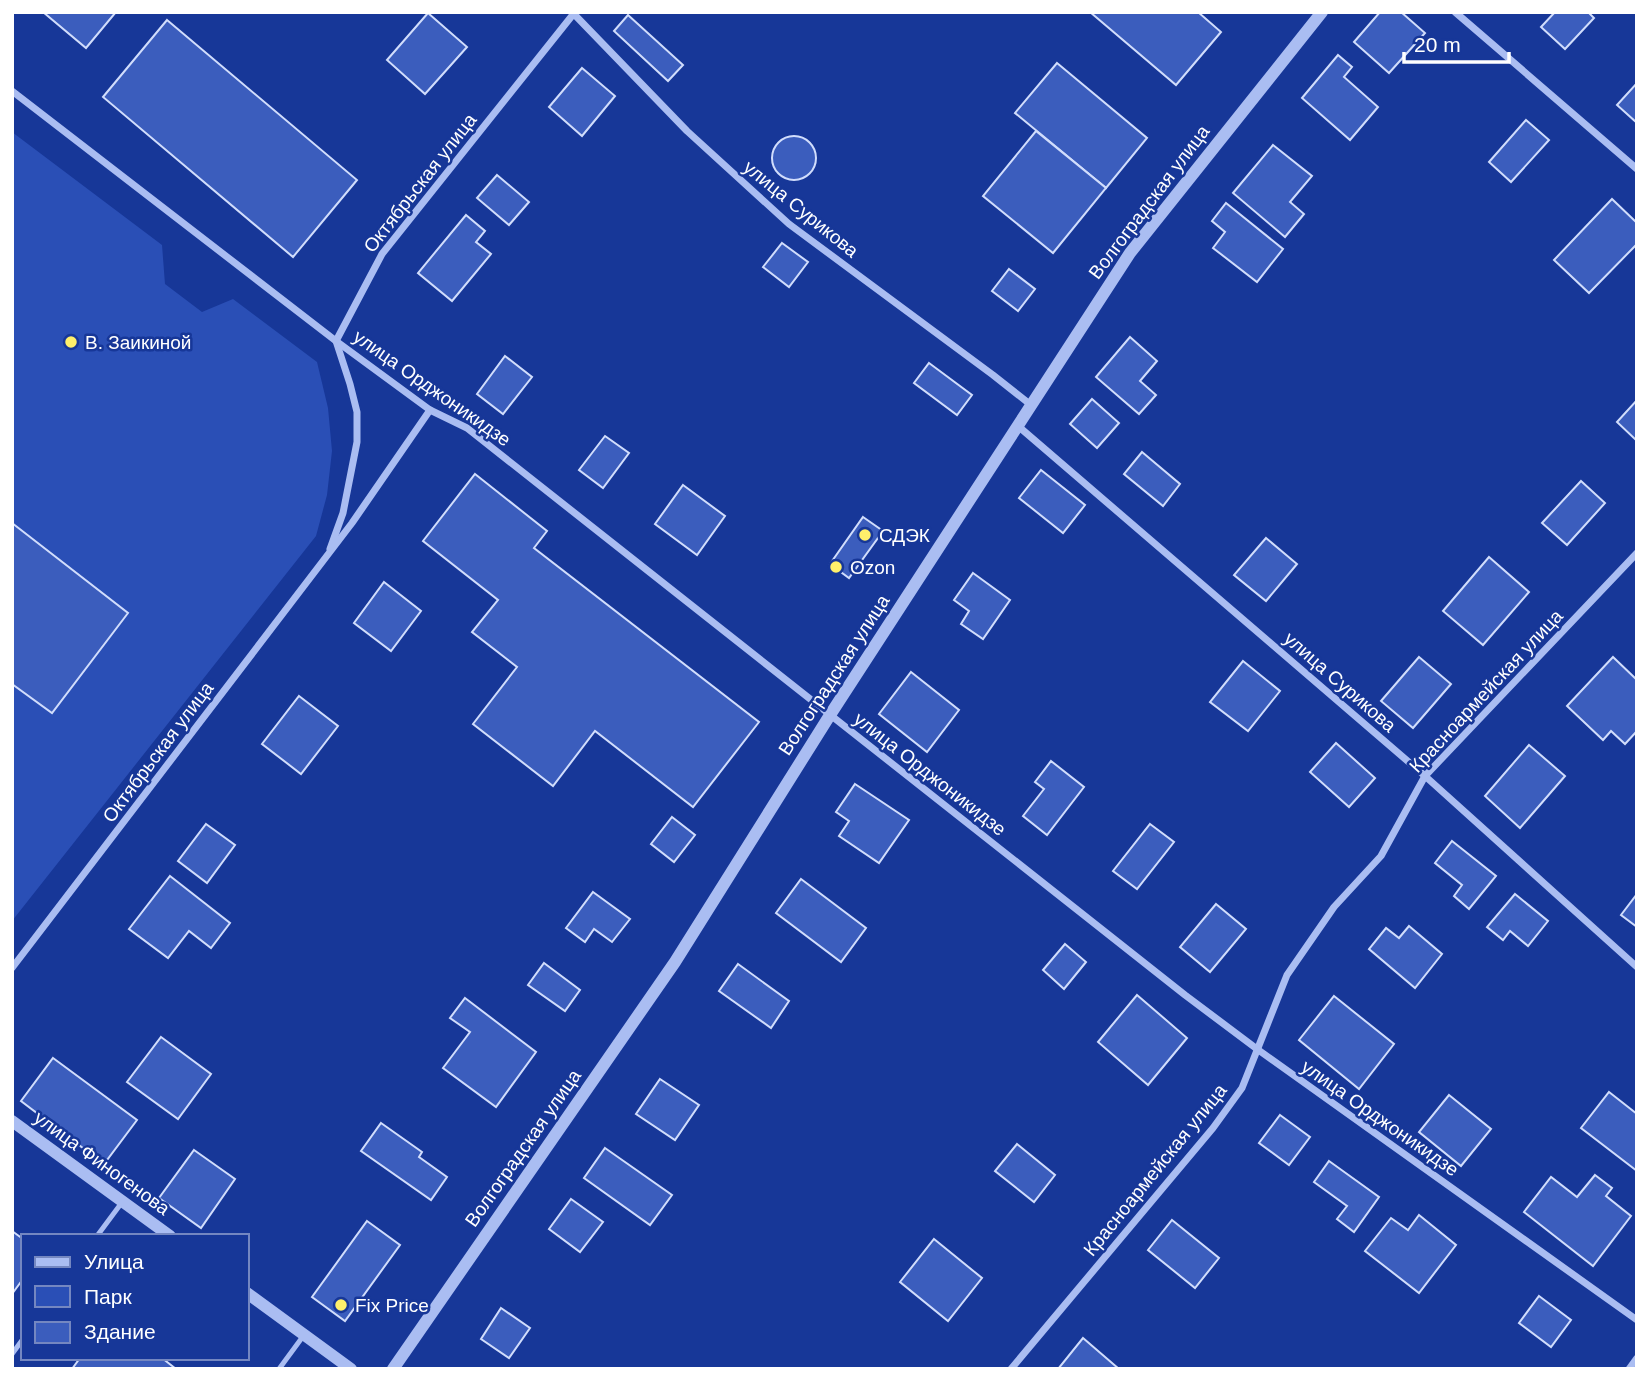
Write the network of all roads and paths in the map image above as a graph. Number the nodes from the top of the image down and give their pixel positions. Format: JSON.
{"nodes":[{"id":1,"x":1322,"y":12,"type":"edge"},
{"id":2,"x":1455,"y":12,"type":"edge"},
{"id":3,"x":573,"y":13,"type":"edge"},
{"id":4,"x":12,"y":91,"type":"edge"},
{"id":5,"x":1637,"y":169,"type":"edge"},
{"id":6,"x":336,"y":341,"type":"junction"},
{"id":7,"x":1032,"y":406,"type":"junction"},
{"id":8,"x":430,"y":410,"type":"junction"},
{"id":9,"x":1018,"y":426,"type":"junction"},
{"id":10,"x":1637,"y":553,"type":"edge"},
{"id":11,"x":328,"y":555,"type":"junction"},
{"id":12,"x":830,"y":715,"type":"junction"},
{"id":13,"x":1425,"y":776,"type":"junction"},
{"id":14,"x":1637,"y":967,"type":"edge"},
{"id":15,"x":12,"y":968,"type":"edge"},
{"id":16,"x":1257,"y":1049,"type":"junction"},
{"id":17,"x":12,"y":1121,"type":"edge"},
{"id":18,"x":122,"y":1201,"type":"junction"},
{"id":19,"x":98,"y":1234,"type":"edge"},
{"id":20,"x":167,"y":1234,"type":"edge"},
{"id":21,"x":248,"y":1294,"type":"edge"},
{"id":22,"x":1637,"y":1320,"type":"edge"},
{"id":23,"x":304,"y":1335,"type":"junction"},
{"id":24,"x":1637,"y":1358,"type":"edge"},
{"id":25,"x":279,"y":1369,"type":"edge"},
{"id":26,"x":351,"y":1369,"type":"edge"},
{"id":27,"x":393,"y":1369,"type":"edge"},
{"id":28,"x":1011,"y":1369,"type":"edge"},
{"id":29,"x":1629,"y":1369,"type":"edge"}],
"edges":[{"from":1,"to":7,"type":"street","name":"Волгоградская улица"},
{"from":2,"to":5,"type":"street"},
{"from":3,"to":6,"type":"street","name":"Октябрьская улица"},
{"from":3,"to":7,"type":"street","name":"улица Сурикова"},
{"from":4,"to":6,"type":"street","name":"улица Орджоникидзе"},
{"from":6,"to":8,"type":"street","name":"улица Орджоникидзе"},
{"from":6,"to":11,"type":"street","name":"Октябрьская улица"},
{"from":7,"to":9,"type":"street","name":"Волгоградская улица"},
{"from":8,"to":11,"type":"street","name":"Октябрьская улица"},
{"from":8,"to":12,"type":"street","name":"улица Орджоникидзе"},
{"from":9,"to":12,"type":"street","name":"Волгоградская улица"},
{"from":9,"to":13,"type":"street","name":"улица Сурикова"},
{"from":10,"to":13,"type":"street","name":"Красноармейская улица"},
{"from":11,"to":15,"type":"street","name":"Октябрьская улица"},
{"from":12,"to":16,"type":"street","name":"улица Орджоникидзе"},
{"from":12,"to":27,"type":"street","name":"Волгоградская улица"},
{"from":13,"to":14,"type":"street","name":"улица Сурикова"},
{"from":13,"to":16,"type":"street","name":"Красноармейская улица"},
{"from":16,"to":22,"type":"street","name":"улица Орджоникидзе"},
{"from":16,"to":28,"type":"street","name":"Красноармейская улица"},
{"from":17,"to":18,"type":"street","name":"улица Финогенова"},
{"from":18,"to":19,"type":"lane"},
{"from":18,"to":20,"type":"street","name":"улица Финогенова"},
{"from":21,"to":23,"type":"street"},
{"from":23,"to":25,"type":"lane"},
{"from":23,"to":26,"type":"street"},
{"from":24,"to":29,"type":"street"}]}
